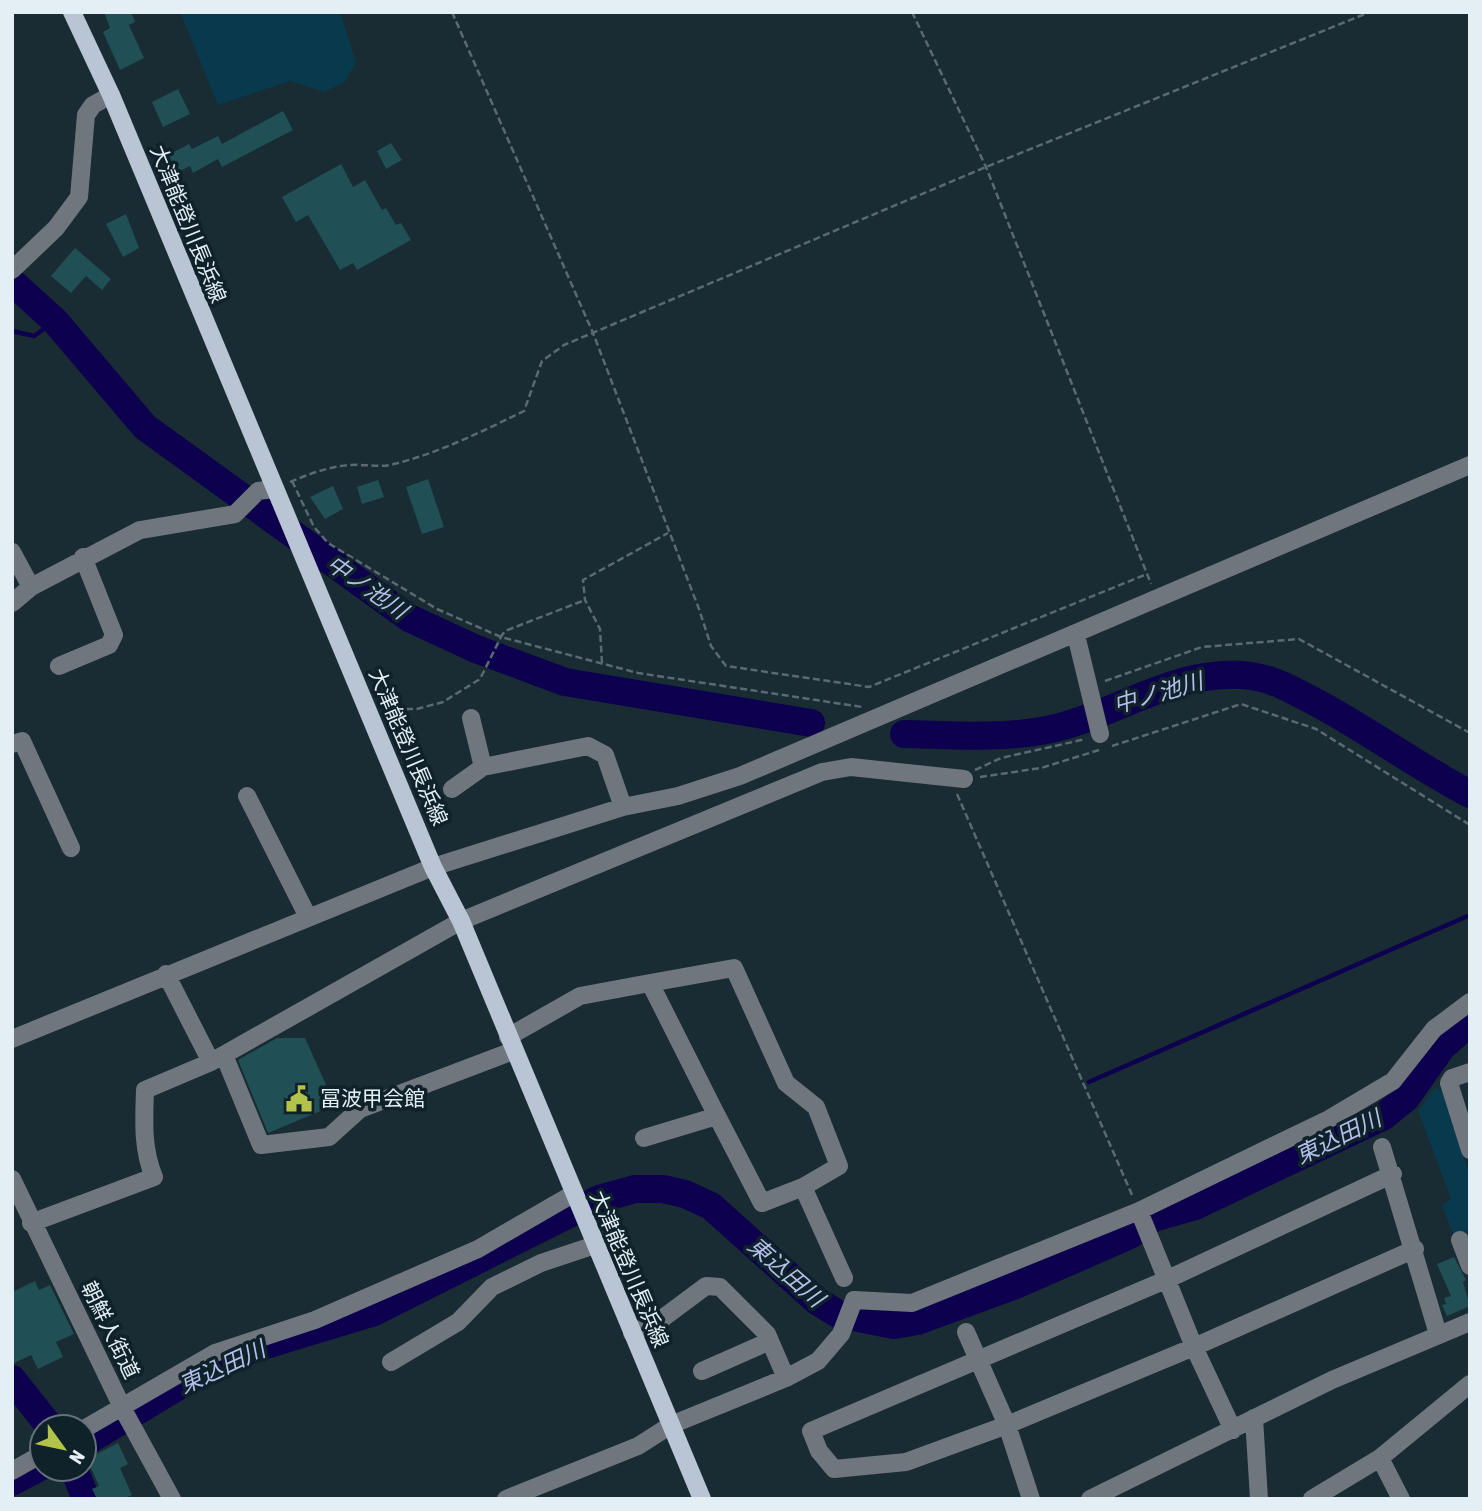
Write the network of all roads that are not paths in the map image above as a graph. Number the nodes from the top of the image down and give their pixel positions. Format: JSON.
{"nodes":[{"id":1,"x":72,"y":12,"type":"edge"},
{"id":2,"x":111,"y":95,"type":"junction"},
{"id":3,"x":16,"y":266,"type":"edge"},
{"id":4,"x":1470,"y":465,"type":"edge"},
{"id":5,"x":270,"y":494,"type":"junction"},
{"id":6,"x":12,"y":552,"type":"edge"},
{"id":7,"x":83,"y":557,"type":"junction"},
{"id":8,"x":31,"y":587,"type":"junction"},
{"id":9,"x":12,"y":603,"type":"edge"},
{"id":10,"x":1076,"y":635,"type":"junction"},
{"id":11,"x":59,"y":666,"type":"dead end"},
{"id":12,"x":471,"y":718,"type":"dead end"},
{"id":13,"x":1100,"y":734,"type":"road end"},
{"id":14,"x":12,"y":744,"type":"edge"},
{"id":15,"x":483,"y":767,"type":"junction"},
{"id":16,"x":964,"y":779,"type":"road end"},
{"id":17,"x":452,"y":789,"type":"dead end"},
{"id":18,"x":247,"y":796,"type":"dead end"},
{"id":19,"x":623,"y":807,"type":"junction"},
{"id":20,"x":71,"y":848,"type":"dead end"},
{"id":21,"x":433,"y":867,"type":"junction"},
{"id":22,"x":308,"y":917,"type":"junction"},
{"id":23,"x":461,"y":921,"type":"junction"},
{"id":24,"x":166,"y":974,"type":"junction"},
{"id":25,"x":650,"y":983,"type":"junction"},
{"id":26,"x":1470,"y":1002,"type":"edge"},
{"id":27,"x":12,"y":1039,"type":"edge"},
{"id":28,"x":511,"y":1044,"type":"junction"},
{"id":29,"x":217,"y":1058,"type":"junction"},
{"id":30,"x":1470,"y":1073,"type":"edge"},
{"id":31,"x":717,"y":1116,"type":"junction"},
{"id":32,"x":644,"y":1139,"type":"dead end"},
{"id":33,"x":1382,"y":1147,"type":"dead end"},
{"id":34,"x":1470,"y":1150,"type":"edge"},
{"id":35,"x":1393,"y":1174,"type":"junction"},
{"id":36,"x":12,"y":1179,"type":"edge"},
{"id":37,"x":803,"y":1187,"type":"junction"},
{"id":38,"x":574,"y":1196,"type":"junction"},
{"id":39,"x":1140,"y":1213,"type":"junction"},
{"id":40,"x":31,"y":1223,"type":"junction"},
{"id":41,"x":1460,"y":1240,"type":"dead end"},
{"id":42,"x":595,"y":1245,"type":"junction"},
{"id":43,"x":1415,"y":1249,"type":"junction"},
{"id":44,"x":1470,"y":1266,"type":"edge"},
{"id":45,"x":844,"y":1278,"type":"dead end"},
{"id":46,"x":1168,"y":1279,"type":"junction"},
{"id":47,"x":1470,"y":1322,"type":"edge"},
{"id":48,"x":966,"y":1332,"type":"dead end"},
{"id":49,"x":632,"y":1333,"type":"junction"},
{"id":50,"x":1438,"y":1334,"type":"junction"},
{"id":51,"x":771,"y":1341,"type":"junction"},
{"id":52,"x":1194,"y":1347,"type":"junction"},
{"id":53,"x":978,"y":1360,"type":"junction"},
{"id":54,"x":391,"y":1362,"type":"dead end"},
{"id":55,"x":702,"y":1371,"type":"dead end"},
{"id":56,"x":786,"y":1378,"type":"junction"},
{"id":57,"x":1470,"y":1384,"type":"edge"},
{"id":58,"x":126,"y":1414,"type":"junction"},
{"id":59,"x":1254,"y":1418,"type":"junction"},
{"id":60,"x":98,"y":1424,"type":"edge"},
{"id":61,"x":671,"y":1425,"type":"junction"},
{"id":62,"x":1007,"y":1425,"type":"junction"},
{"id":63,"x":1233,"y":1430,"type":"junction"},
{"id":64,"x":1380,"y":1458,"type":"junction"},
{"id":65,"x":28,"y":1462,"type":"edge"},
{"id":66,"x":12,"y":1471,"type":"edge"},
{"id":67,"x":172,"y":1499,"type":"edge"},
{"id":68,"x":506,"y":1499,"type":"edge"},
{"id":69,"x":702,"y":1499,"type":"edge"},
{"id":70,"x":1031,"y":1499,"type":"edge"},
{"id":71,"x":1090,"y":1499,"type":"edge"},
{"id":72,"x":1259,"y":1499,"type":"edge"},
{"id":73,"x":1312,"y":1499,"type":"edge"},
{"id":74,"x":1401,"y":1499,"type":"edge"}],
"edges":[{"from":1,"to":2,"type":"main road","name":"大津能登川長浜線"},
{"from":2,"to":3,"type":"street"},
{"from":2,"to":5,"type":"main road","name":"大津能登川長浜線"},
{"from":4,"to":10,"type":"street"},
{"from":5,"to":7,"type":"street"},
{"from":5,"to":21,"type":"main road","name":"大津能登川長浜線"},
{"from":6,"to":8,"type":"street"},
{"from":7,"to":8,"type":"street"},
{"from":7,"to":11,"type":"street"},
{"from":8,"to":9,"type":"street"},
{"from":10,"to":13,"type":"street"},
{"from":10,"to":19,"type":"street"},
{"from":12,"to":15,"type":"street"},
{"from":14,"to":20,"type":"street"},
{"from":15,"to":17,"type":"street"},
{"from":15,"to":19,"type":"street"},
{"from":16,"to":23,"type":"street"},
{"from":18,"to":22,"type":"street"},
{"from":19,"to":21,"type":"street"},
{"from":21,"to":22,"type":"street"},
{"from":21,"to":23,"type":"main road","name":"大津能登川長浜線"},
{"from":22,"to":24,"type":"street"},
{"from":23,"to":28,"type":"main road","name":"大津能登川長浜線"},
{"from":23,"to":29,"type":"street"},
{"from":24,"to":27,"type":"street"},
{"from":24,"to":29,"type":"street"},
{"from":25,"to":28,"type":"street"},
{"from":25,"to":31,"type":"street"},
{"from":25,"to":37,"type":"street"},
{"from":26,"to":39,"type":"street"},
{"from":28,"to":29,"type":"street"},
{"from":28,"to":38,"type":"main road","name":"大津能登川長浜線"},
{"from":29,"to":40,"type":"street"},
{"from":30,"to":34,"type":"street"},
{"from":31,"to":32,"type":"street"},
{"from":31,"to":37,"type":"street"},
{"from":33,"to":35,"type":"street"},
{"from":35,"to":43,"type":"street"},
{"from":35,"to":46,"type":"street"},
{"from":36,"to":40,"type":"street","name":"朝鮮人街道"},
{"from":37,"to":45,"type":"street"},
{"from":38,"to":42,"type":"main road","name":"大津能登川長浜線"},
{"from":38,"to":58,"type":"street"},
{"from":39,"to":46,"type":"street"},
{"from":39,"to":56,"type":"street"},
{"from":40,"to":58,"type":"street","name":"朝鮮人街道"},
{"from":41,"to":44,"type":"street"},
{"from":42,"to":49,"type":"main road","name":"大津能登川長浜線"},
{"from":42,"to":54,"type":"street"},
{"from":43,"to":50,"type":"street"},
{"from":43,"to":52,"type":"street"},
{"from":46,"to":52,"type":"street"},
{"from":46,"to":53,"type":"street"},
{"from":47,"to":50,"type":"street"},
{"from":48,"to":53,"type":"street"},
{"from":49,"to":51,"type":"street"},
{"from":49,"to":61,"type":"main road","name":"大津能登川長浜線"},
{"from":50,"to":59,"type":"street"},
{"from":51,"to":55,"type":"street"},
{"from":51,"to":56,"type":"street"},
{"from":52,"to":62,"type":"street"},
{"from":52,"to":63,"type":"street"},
{"from":53,"to":62,"type":"street"},
{"from":53,"to":62,"type":"street"},
{"from":56,"to":61,"type":"street"},
{"from":57,"to":64,"type":"street"},
{"from":58,"to":60,"type":"street"},
{"from":58,"to":67,"type":"street","name":"朝鮮人街道"},
{"from":59,"to":63,"type":"street"},
{"from":59,"to":72,"type":"street"},
{"from":61,"to":68,"type":"street"},
{"from":61,"to":69,"type":"main road","name":"大津能登川長浜線"},
{"from":62,"to":70,"type":"street"},
{"from":63,"to":71,"type":"street"},
{"from":64,"to":73,"type":"street"},
{"from":64,"to":74,"type":"street"},
{"from":65,"to":66,"type":"street"}]}
